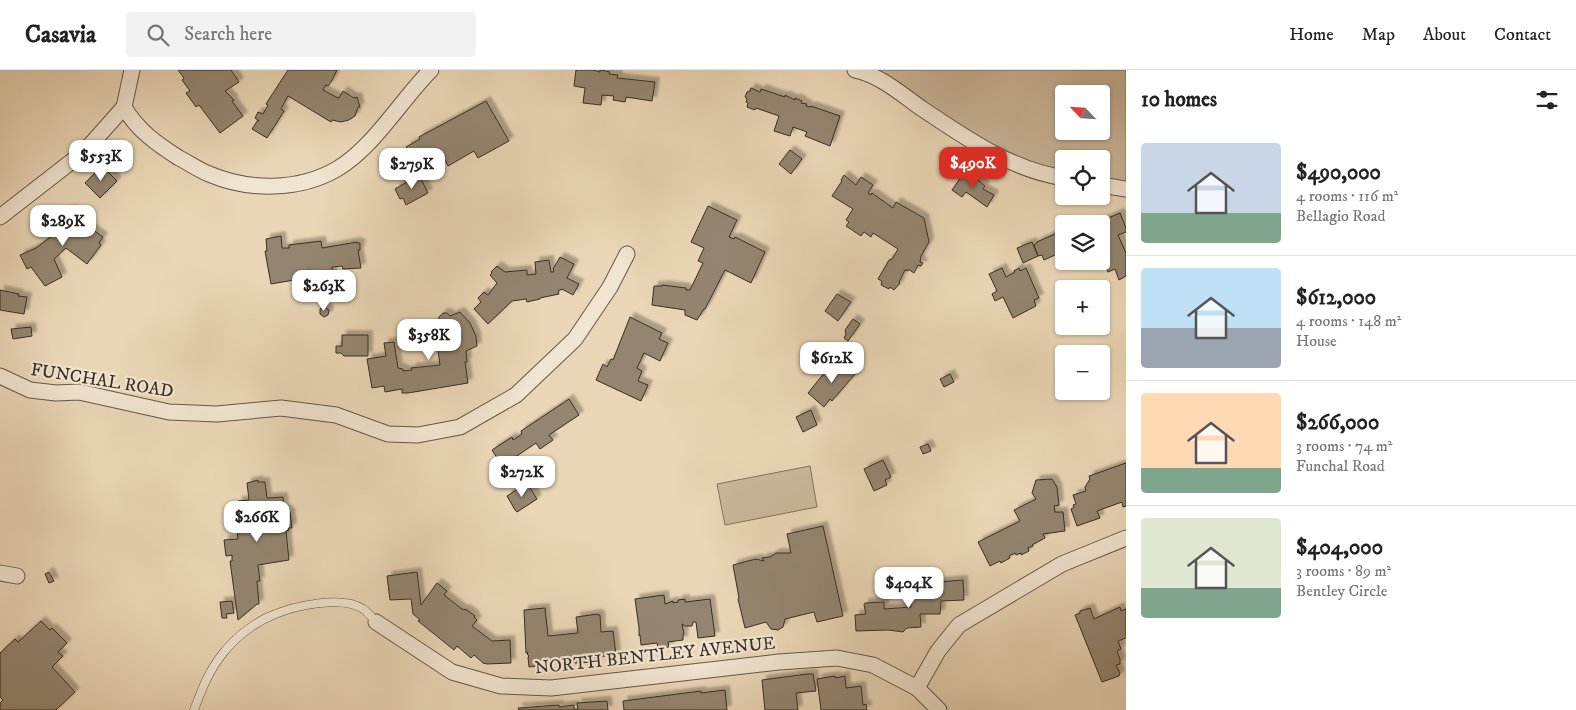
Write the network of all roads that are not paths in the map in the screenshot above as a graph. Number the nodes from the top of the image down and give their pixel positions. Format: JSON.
{"nodes":[{"id":1,"x":132,"y":70,"type":"edge"},
{"id":2,"x":431,"y":70,"type":"edge"},
{"id":3,"x":856,"y":70,"type":"edge"},
{"id":4,"x":124,"y":107,"type":"junction"},
{"id":5,"x":1055,"y":176,"type":"edge"},
{"id":6,"x":1110,"y":186,"type":"edge"},
{"id":7,"x":1126,"y":189,"type":"edge"},
{"id":8,"x":0,"y":218,"type":"edge"},
{"id":9,"x":627,"y":254,"type":"dead end"},
{"id":10,"x":0,"y":376,"type":"edge"},
{"id":11,"x":1126,"y":538,"type":"edge"},
{"id":12,"x":0,"y":573,"type":"edge"},
{"id":13,"x":17,"y":576,"type":"dead end"},
{"id":14,"x":376,"y":622,"type":"joint"},
{"id":15,"x":917,"y":688,"type":"junction"},
{"id":16,"x":194,"y":710,"type":"edge"},
{"id":17,"x":939,"y":710,"type":"edge"}],
"edges":[{"from":1,"to":4,"type":"street"},
{"from":2,"to":4,"type":"street"},
{"from":3,"to":5,"type":"street"},
{"from":4,"to":8,"type":"street"},
{"from":6,"to":7,"type":"street"},
{"from":9,"to":10,"type":"street","name":"FUNCHAL ROAD"},
{"from":11,"to":15,"type":"street"},
{"from":12,"to":13,"type":"street"},
{"from":14,"to":15,"type":"street","name":"NORTH BENTLEY AVENUE"},
{"from":14,"to":16,"type":"lane"},
{"from":15,"to":17,"type":"street","name":"NORTH BENTLEY AVENUE"}]}
